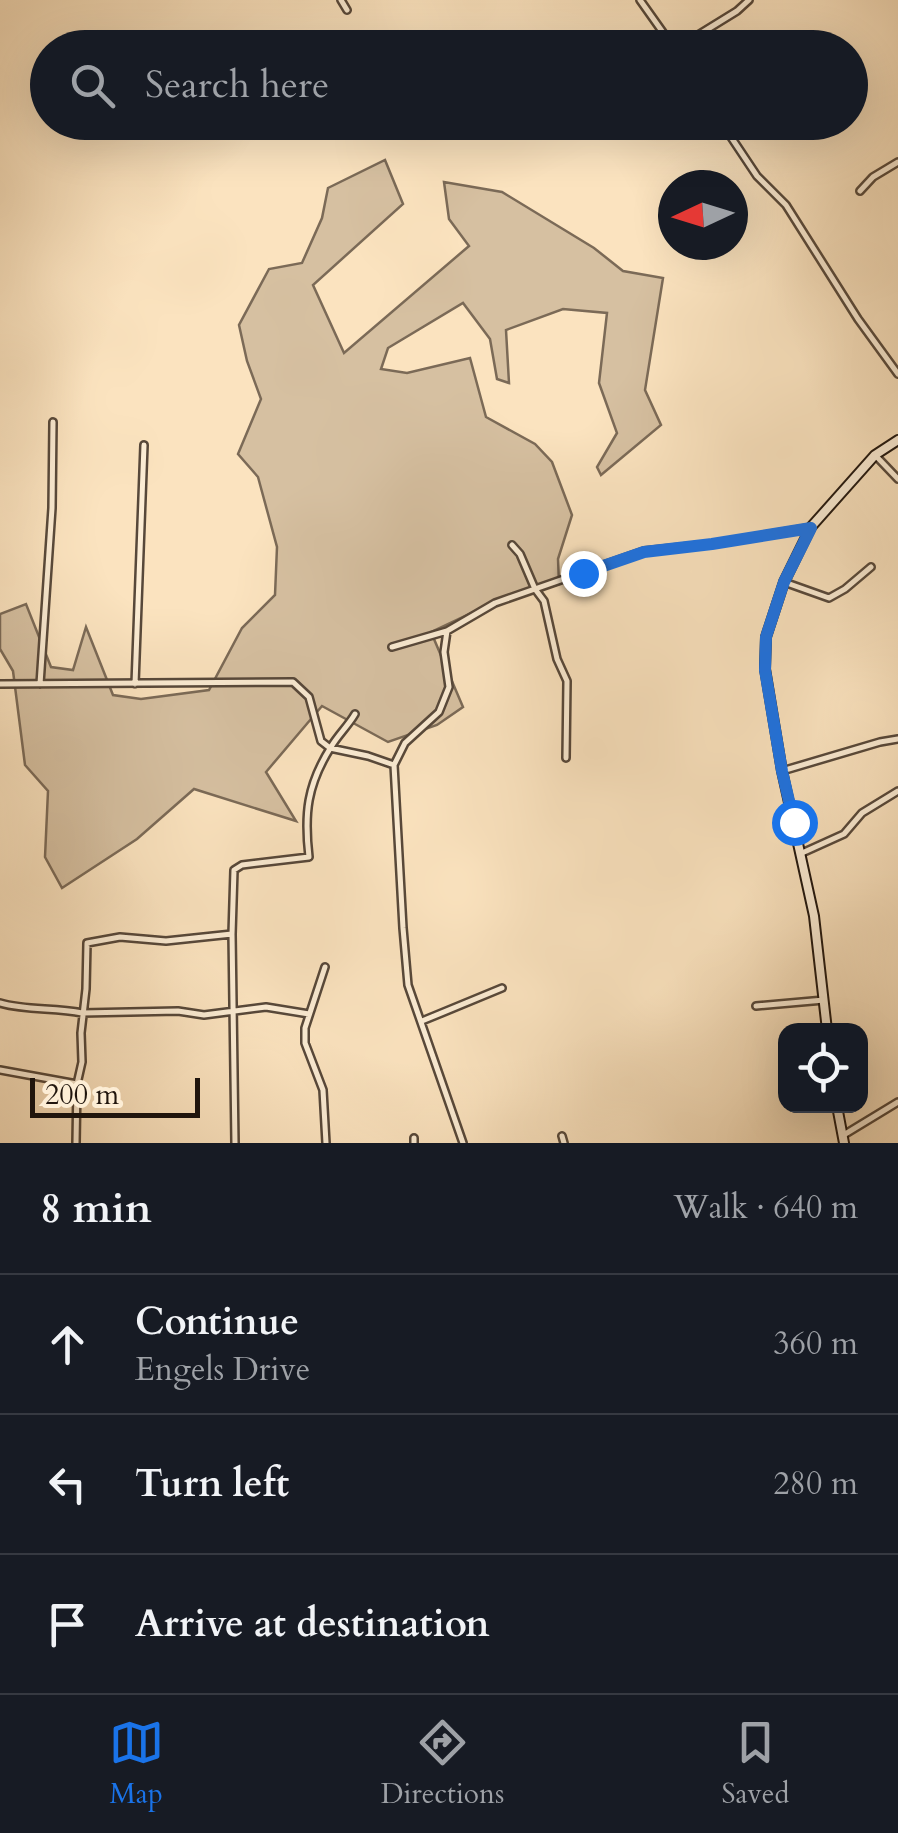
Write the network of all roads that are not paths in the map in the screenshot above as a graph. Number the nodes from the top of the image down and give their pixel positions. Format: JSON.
{"nodes":[{"id":1,"x":342,"y":0,"type":"edge"},
{"id":2,"x":640,"y":0,"type":"edge"},
{"id":3,"x":749,"y":0,"type":"edge"},
{"id":4,"x":347,"y":10,"type":"dead end"},
{"id":5,"x":662,"y":30,"type":"edge"},
{"id":6,"x":705,"y":30,"type":"edge"},
{"id":7,"x":733,"y":140,"type":"edge"},
{"id":8,"x":898,"y":162,"type":"edge"},
{"id":9,"x":860,"y":191,"type":"dead end"},
{"id":10,"x":898,"y":374,"type":"edge"},
{"id":11,"x":53,"y":422,"type":"dead end"},
{"id":12,"x":898,"y":440,"type":"edge"},
{"id":13,"x":144,"y":445,"type":"dead end"},
{"id":14,"x":875,"y":455,"type":"junction"},
{"id":15,"x":898,"y":479,"type":"edge"},
{"id":16,"x":811,"y":528,"type":"junction"},
{"id":17,"x":512,"y":544,"type":"dead end"},
{"id":18,"x":871,"y":568,"type":"dead end"},
{"id":19,"x":784,"y":582,"type":"junction"},
{"id":20,"x":536,"y":589,"type":"junction"},
{"id":21,"x":447,"y":631,"type":"junction"},
{"id":22,"x":392,"y":647,"type":"dead end"},
{"id":23,"x":0,"y":684,"type":"edge"},
{"id":24,"x":40,"y":684,"type":"junction"},
{"id":25,"x":135,"y":684,"type":"junction"},
{"id":26,"x":355,"y":714,"type":"dead end"},
{"id":27,"x":898,"y":739,"type":"edge"},
{"id":28,"x":330,"y":748,"type":"junction"},
{"id":29,"x":566,"y":758,"type":"dead end"},
{"id":30,"x":394,"y":765,"type":"junction"},
{"id":31,"x":782,"y":771,"type":"junction"},
{"id":32,"x":898,"y":791,"type":"edge"},
{"id":33,"x":802,"y":853,"type":"junction"},
{"id":34,"x":232,"y":934,"type":"junction"},
{"id":35,"x":325,"y":967,"type":"dead end"},
{"id":36,"x":502,"y":988,"type":"dead end"},
{"id":37,"x":824,"y":1000,"type":"junction"},
{"id":38,"x":1,"y":1006,"type":"edge"},
{"id":39,"x":756,"y":1006,"type":"dead end"},
{"id":40,"x":234,"y":1012,"type":"junction"},
{"id":41,"x":82,"y":1013,"type":"junction"},
{"id":42,"x":309,"y":1014,"type":"junction"},
{"id":43,"x":422,"y":1021,"type":"junction"},
{"id":44,"x":826,"y":1023,"type":"edge"},
{"id":45,"x":0,"y":1070,"type":"edge"},
{"id":46,"x":77,"y":1084,"type":"junction"},
{"id":47,"x":898,"y":1102,"type":"edge"},
{"id":48,"x":837,"y":1113,"type":"edge"},
{"id":49,"x":843,"y":1140,"type":"edge"},
{"id":50,"x":76,"y":1143,"type":"edge"},
{"id":51,"x":235,"y":1143,"type":"edge"},
{"id":52,"x":326,"y":1143,"type":"edge"},
{"id":53,"x":463,"y":1143,"type":"edge"}],
"edges":[{"from":1,"to":4,"type":"street"},
{"from":2,"to":5,"type":"street"},
{"from":3,"to":6,"type":"street"},
{"from":7,"to":10,"type":"street"},
{"from":8,"to":9,"type":"street"},
{"from":11,"to":24,"type":"street"},
{"from":12,"to":14,"type":"street"},
{"from":13,"to":25,"type":"street"},
{"from":14,"to":15,"type":"street"},
{"from":14,"to":16,"type":"street"},
{"from":16,"to":19,"type":"street"},
{"from":16,"to":20,"type":"street"},
{"from":17,"to":20,"type":"street"},
{"from":18,"to":19,"type":"street"},
{"from":19,"to":31,"type":"street"},
{"from":20,"to":21,"type":"street"},
{"from":20,"to":29,"type":"street"},
{"from":21,"to":22,"type":"street"},
{"from":21,"to":30,"type":"street"},
{"from":23,"to":24,"type":"street"},
{"from":24,"to":25,"type":"street"},
{"from":25,"to":28,"type":"street"},
{"from":26,"to":28,"type":"street"},
{"from":27,"to":31,"type":"street"},
{"from":28,"to":30,"type":"street"},
{"from":28,"to":34,"type":"street"},
{"from":30,"to":43,"type":"street"},
{"from":31,"to":33,"type":"street"},
{"from":32,"to":33,"type":"street"},
{"from":33,"to":37,"type":"street"},
{"from":34,"to":40,"type":"street"},
{"from":34,"to":41,"type":"street"},
{"from":35,"to":42,"type":"street"},
{"from":36,"to":43,"type":"street"},
{"from":37,"to":39,"type":"street"},
{"from":37,"to":44,"type":"street"},
{"from":38,"to":41,"type":"street"},
{"from":40,"to":41,"type":"street"},
{"from":40,"to":42,"type":"street"},
{"from":40,"to":51,"type":"street"},
{"from":41,"to":46,"type":"street"},
{"from":42,"to":52,"type":"street"},
{"from":43,"to":53,"type":"street"},
{"from":45,"to":46,"type":"street"},
{"from":46,"to":50,"type":"street"},
{"from":47,"to":49,"type":"street"},
{"from":48,"to":49,"type":"street"}]}
